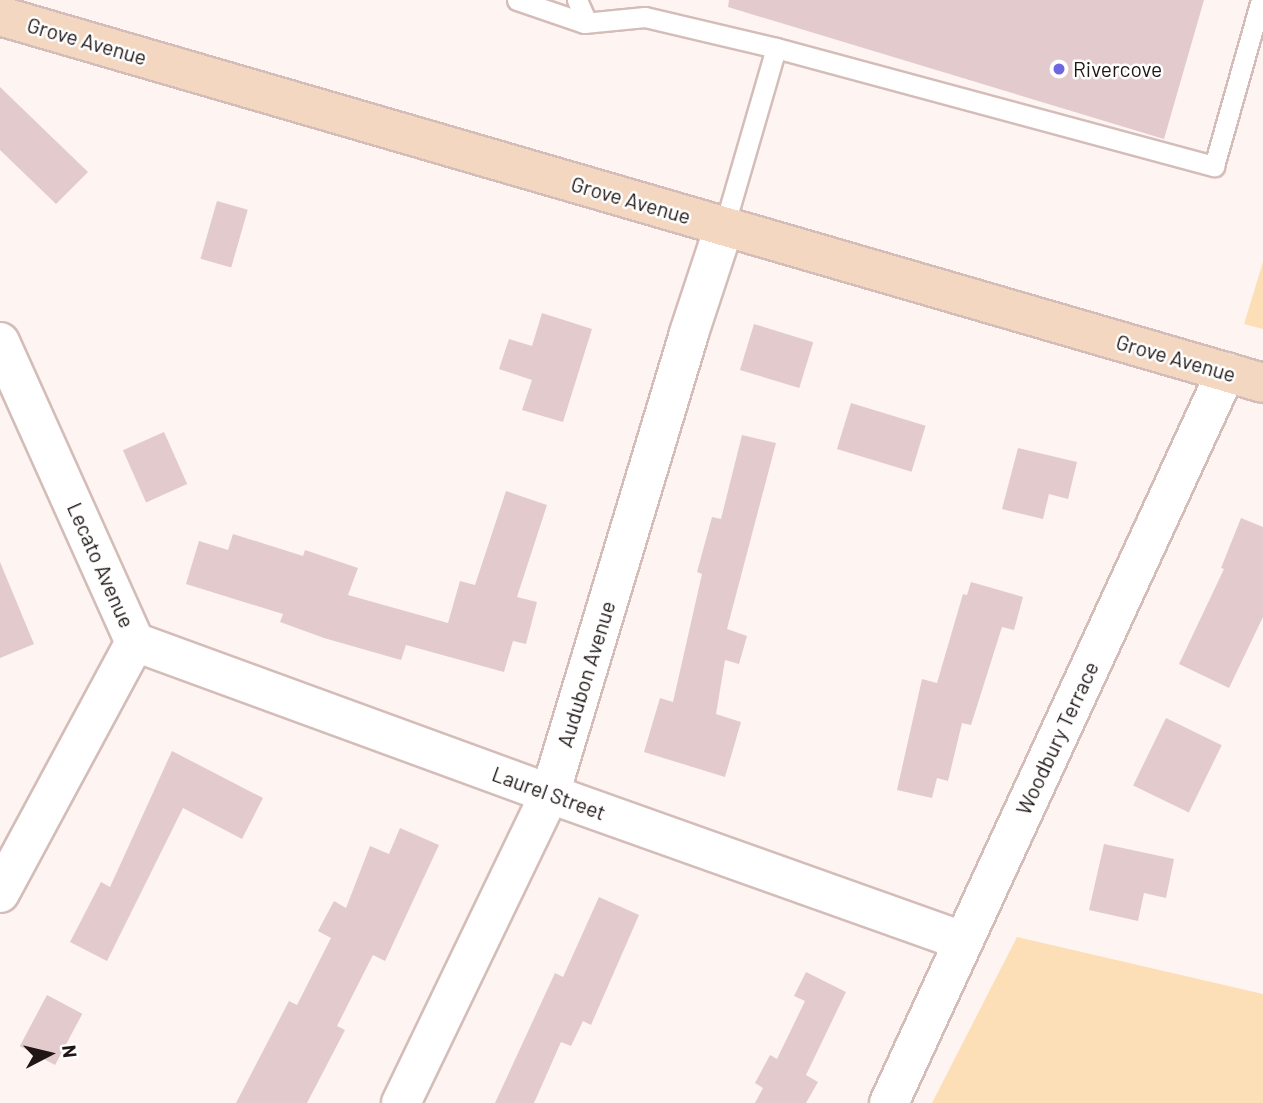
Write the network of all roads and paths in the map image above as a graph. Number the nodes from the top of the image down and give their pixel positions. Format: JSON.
{"nodes":[{"id":1,"x":517,"y":0,"type":"edge"},
{"id":2,"x":577,"y":0,"type":"edge"},
{"id":3,"x":1261,"y":0,"type":"edge"},
{"id":4,"x":0,"y":16,"type":"edge"},
{"id":5,"x":587,"y":22,"type":"junction"},
{"id":6,"x":776,"y":48,"type":"junction"},
{"id":7,"x":724,"y":227,"type":"junction"},
{"id":8,"x":0,"y":342,"type":"edge"},
{"id":9,"x":1226,"y":372,"type":"junction"},
{"id":10,"x":1263,"y":383,"type":"edge"},
{"id":11,"x":135,"y":642,"type":"junction"},
{"id":12,"x":550,"y":794,"type":"junction"},
{"id":13,"x":0,"y":893,"type":"edge"},
{"id":14,"x":963,"y":941,"type":"junction"},
{"id":15,"x":401,"y":1103,"type":"edge"},
{"id":16,"x":889,"y":1103,"type":"edge"}],
"edges":[{"from":1,"to":5,"type":"lane"},
{"from":2,"to":5,"type":"lane"},
{"from":3,"to":6,"type":"lane"},
{"from":4,"to":7,"type":"main road","name":"Grove Avenue"},
{"from":5,"to":6,"type":"lane"},
{"from":6,"to":7,"type":"lane"},
{"from":7,"to":9,"type":"main road","name":"Grove Avenue"},
{"from":7,"to":12,"type":"street","name":"Audubon Avenue"},
{"from":8,"to":11,"type":"street","name":"Lecato Avenue"},
{"from":9,"to":10,"type":"main road","name":"Grove Avenue"},
{"from":9,"to":14,"type":"street","name":"Woodbury Terrace"},
{"from":11,"to":12,"type":"street","name":"Laurel Street"},
{"from":11,"to":13,"type":"street","name":"Lecato Avenue"},
{"from":12,"to":14,"type":"street","name":"Laurel Street"},
{"from":12,"to":15,"type":"street","name":"Audubon Avenue"},
{"from":14,"to":16,"type":"street","name":"Woodbury Terrace"}]}
